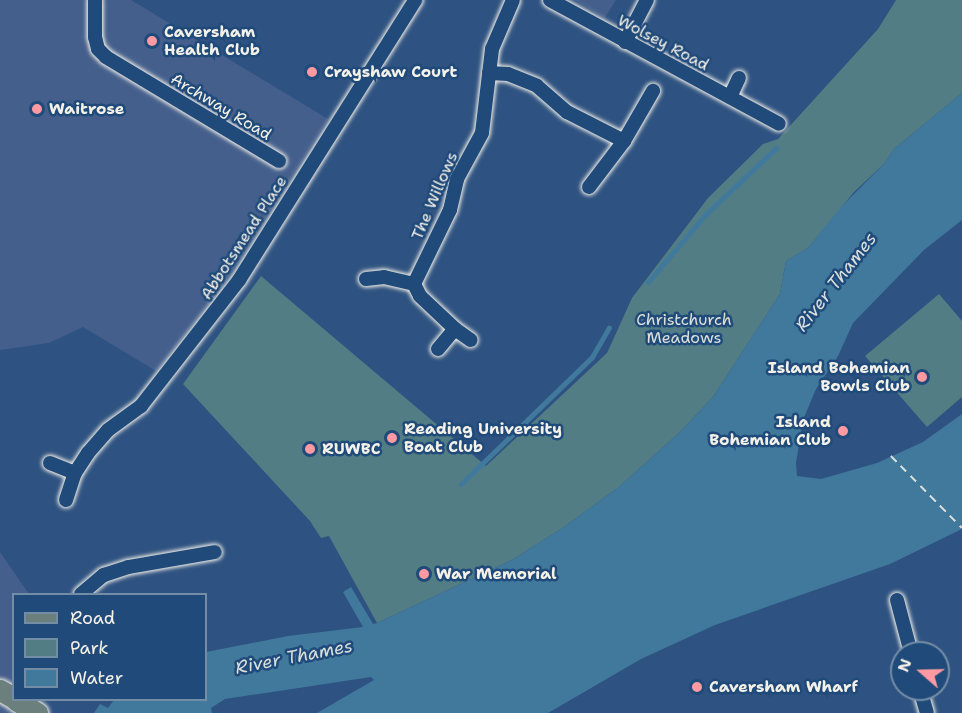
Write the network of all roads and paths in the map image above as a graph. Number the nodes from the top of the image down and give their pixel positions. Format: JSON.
{"nodes":[{"id":1,"x":95,"y":0,"type":"edge"},
{"id":2,"x":415,"y":0,"type":"edge"},
{"id":3,"x":513,"y":0,"type":"edge"},
{"id":4,"x":550,"y":0,"type":"edge"},
{"id":5,"x":647,"y":0,"type":"edge"},
{"id":6,"x":625,"y":42,"type":"junction"},
{"id":7,"x":489,"y":73,"type":"junction"},
{"id":8,"x":740,"y":78,"type":"dead end"},
{"id":9,"x":653,"y":91,"type":"dead end"},
{"id":10,"x":730,"y":97,"type":"junction"},
{"id":11,"x":779,"y":124,"type":"dead end"},
{"id":12,"x":624,"y":141,"type":"junction"},
{"id":13,"x":279,"y":161,"type":"dead end"},
{"id":14,"x":589,"y":187,"type":"dead end"},
{"id":15,"x":366,"y":279,"type":"dead end"},
{"id":16,"x":414,"y":284,"type":"junction"},
{"id":17,"x":455,"y":329,"type":"junction"},
{"id":18,"x":471,"y":340,"type":"dead end"},
{"id":19,"x":438,"y":349,"type":"dead end"},
{"id":20,"x":50,"y":463,"type":"dead end"},
{"id":21,"x":75,"y":473,"type":"junction"},
{"id":22,"x":66,"y":500,"type":"dead end"},
{"id":23,"x":215,"y":552,"type":"dead end"},
{"id":24,"x":82,"y":593,"type":"edge"},
{"id":25,"x":897,"y":600,"type":"dead end"},
{"id":26,"x":908,"y":641,"type":"edge"},
{"id":27,"x":19,"y":701,"type":"edge"},
{"id":28,"x":37,"y":713,"type":"edge"}],
"edges":[{"from":1,"to":13,"type":"street","name":"Archway Road"},
{"from":2,"to":21,"type":"street","name":"Abbotsmead Place"},
{"from":3,"to":7,"type":"street","name":"The Willows"},
{"from":4,"to":6,"type":"street","name":"Wolsey Road"},
{"from":5,"to":6,"type":"street"},
{"from":6,"to":10,"type":"street","name":"Wolsey Road"},
{"from":7,"to":12,"type":"street"},
{"from":7,"to":16,"type":"street","name":"The Willows"},
{"from":8,"to":10,"type":"street"},
{"from":9,"to":12,"type":"street"},
{"from":10,"to":11,"type":"street","name":"Wolsey Road"},
{"from":12,"to":14,"type":"street"},
{"from":15,"to":16,"type":"street"},
{"from":16,"to":17,"type":"street"},
{"from":17,"to":18,"type":"street"},
{"from":17,"to":19,"type":"street"},
{"from":20,"to":21,"type":"street"},
{"from":21,"to":22,"type":"street","name":"Abbotsmead Place"},
{"from":23,"to":24,"type":"street"},
{"from":25,"to":26,"type":"street"},
{"from":27,"to":28,"type":"main road"}]}
